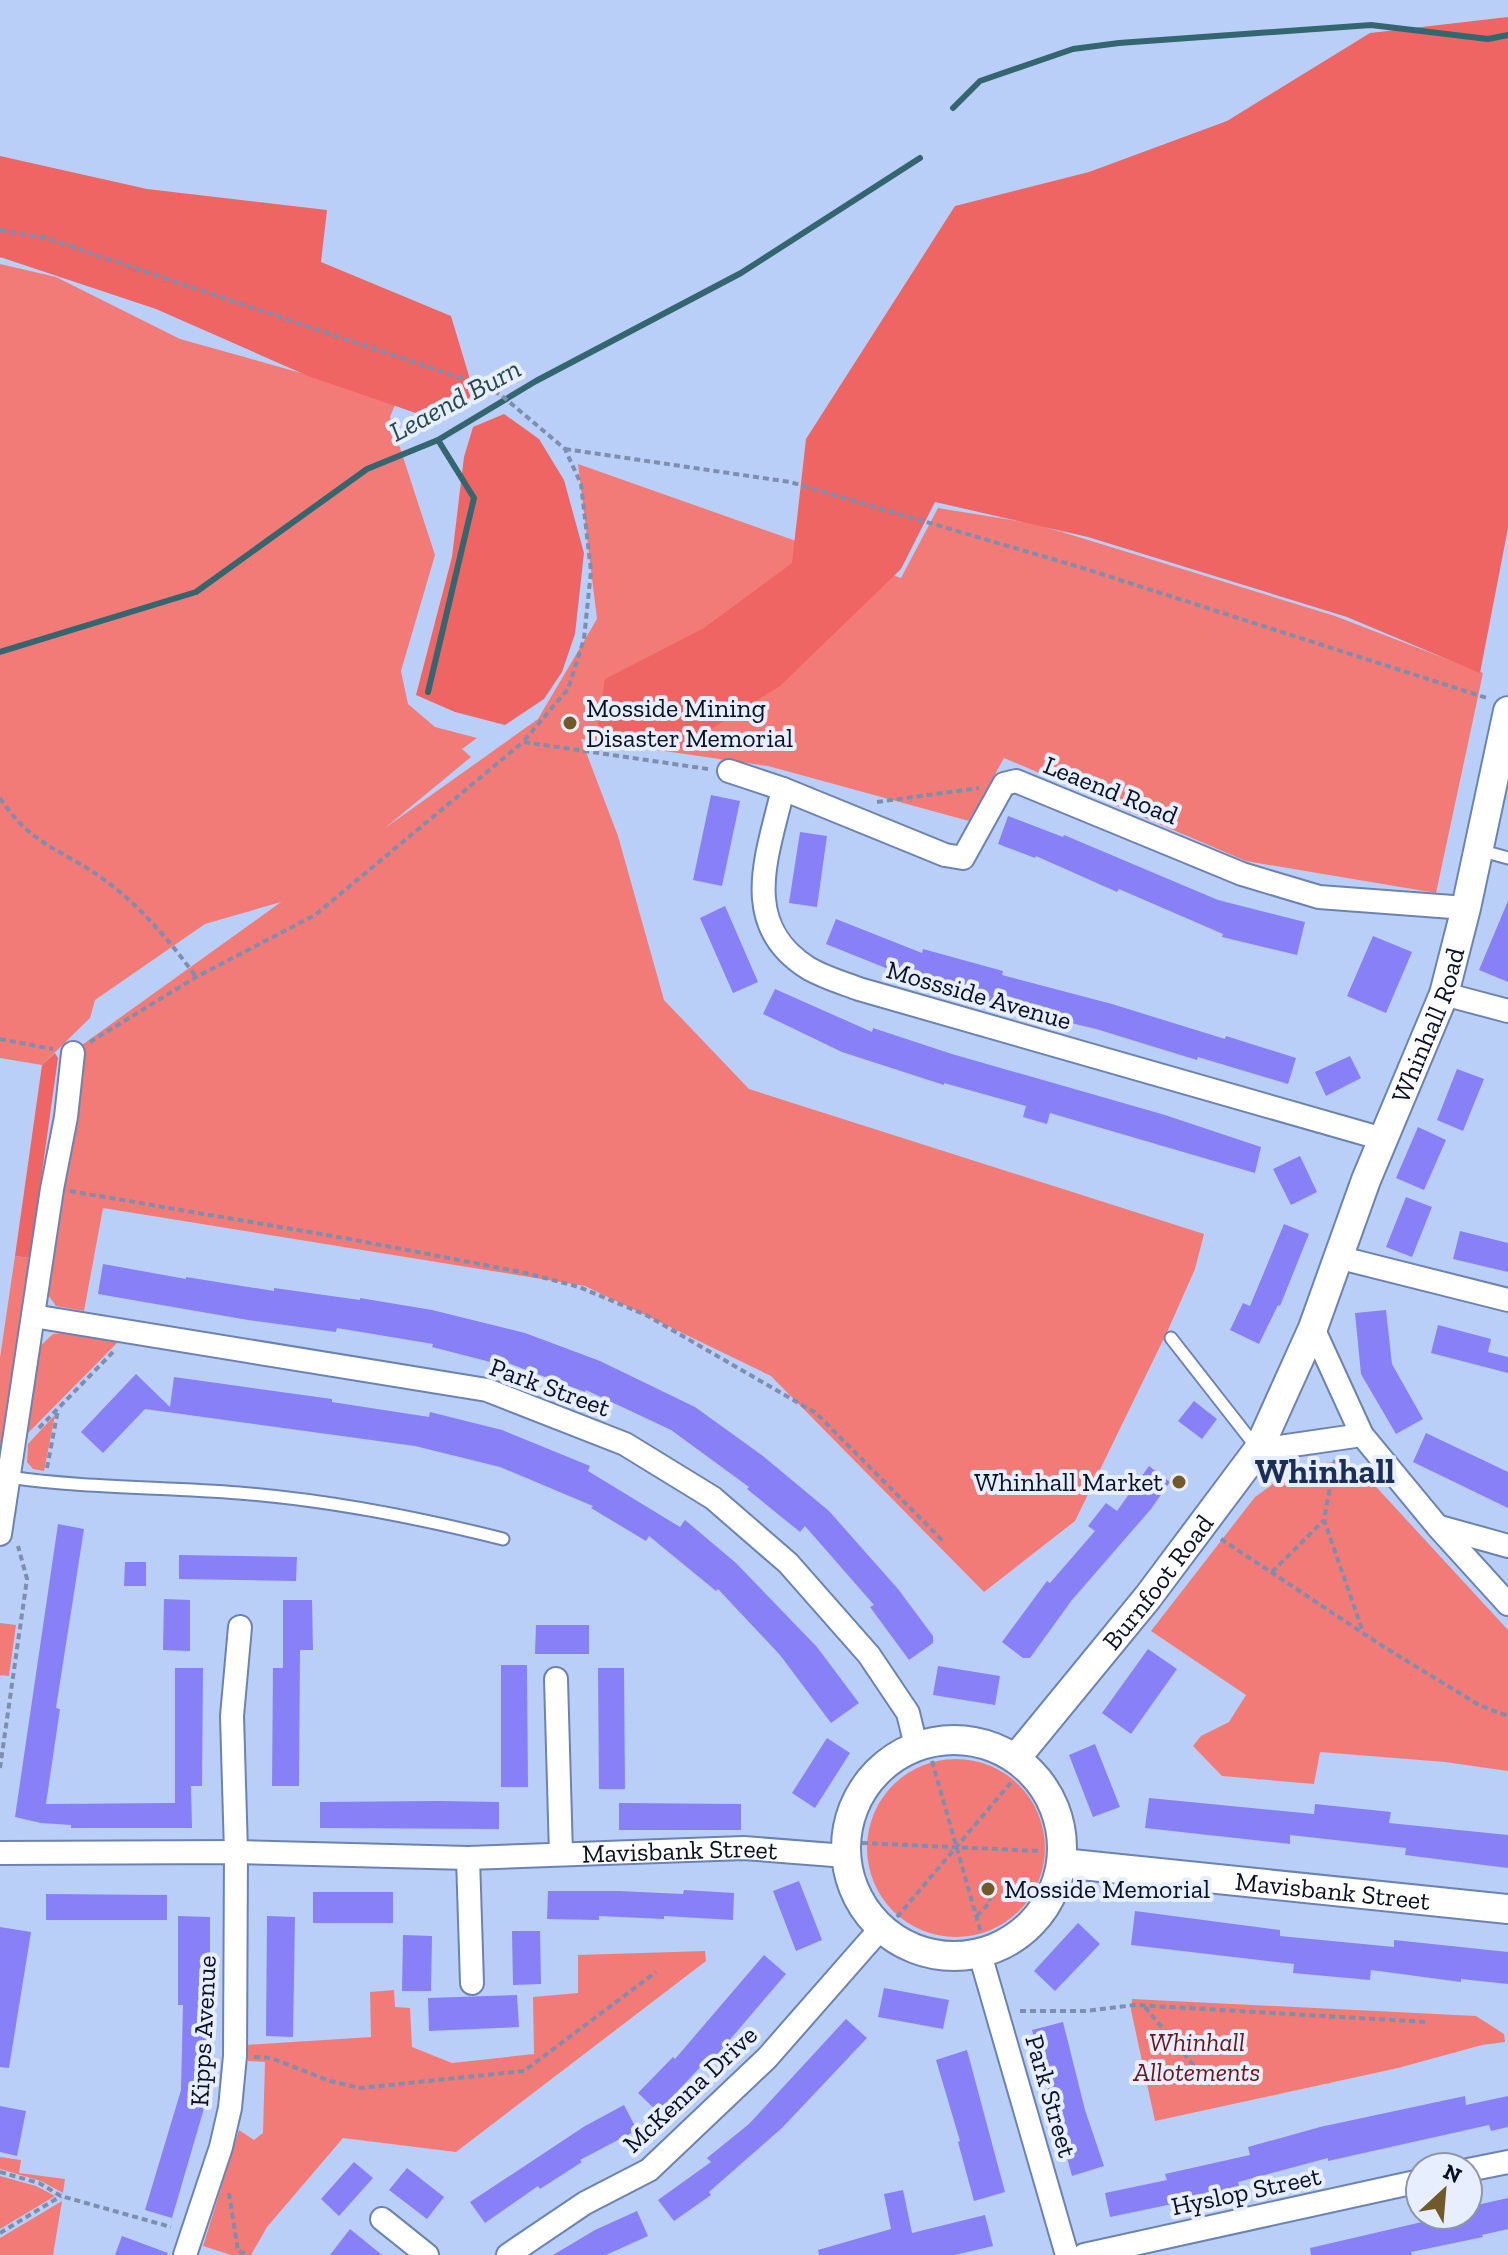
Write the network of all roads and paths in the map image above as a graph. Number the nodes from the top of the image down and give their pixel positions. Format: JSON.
{"nodes":[{"id":1,"x":0,"y":230,"type":"edge"},
{"id":2,"x":565,"y":449,"type":"junction"},
{"id":3,"x":1500,"y":706,"type":"edge"},
{"id":4,"x":523,"y":742,"type":"junction"},
{"id":5,"x":729,"y":771,"type":"joint"},
{"id":6,"x":1004,"y":784,"type":"junction"},
{"id":7,"x":783,"y":789,"type":"junction"},
{"id":8,"x":0,"y":798,"type":"edge"},
{"id":9,"x":835,"y":810,"type":"junction"},
{"id":10,"x":1478,"y":849,"type":"junction"},
{"id":11,"x":1508,"y":858,"type":"edge"},
{"id":12,"x":1466,"y":908,"type":"junction"},
{"id":13,"x":196,"y":977,"type":"junction"},
{"id":14,"x":1444,"y":994,"type":"junction"},
{"id":15,"x":1508,"y":1011,"type":"edge"},
{"id":16,"x":0,"y":1039,"type":"edge"},
{"id":17,"x":73,"y":1053,"type":"junction"},
{"id":18,"x":1383,"y":1139,"type":"junction"},
{"id":19,"x":52,"y":1189,"type":"junction"},
{"id":20,"x":1337,"y":1257,"type":"junction"},
{"id":21,"x":1508,"y":1300,"type":"edge"},
{"id":22,"x":33,"y":1316,"type":"junction"},
{"id":23,"x":1313,"y":1328,"type":"junction"},
{"id":24,"x":132,"y":1332,"type":"junction"},
{"id":25,"x":1171,"y":1338,"type":"dead end"},
{"id":26,"x":1283,"y":1396,"type":"joint"},
{"id":27,"x":58,"y":1408,"type":"junction"},
{"id":28,"x":1362,"y":1435,"type":"junction"},
{"id":29,"x":1339,"y":1438,"type":"junction"},
{"id":30,"x":1258,"y":1450,"type":"junction"},
{"id":31,"x":10,"y":1466,"type":"junction"},
{"id":32,"x":44,"y":1482,"type":"junction"},
{"id":33,"x":1324,"y":1520,"type":"junction"},
{"id":34,"x":1202,"y":1527,"type":"junction"},
{"id":35,"x":1438,"y":1527,"type":"junction"},
{"id":36,"x":8,"y":1535,"type":"edge"},
{"id":37,"x":503,"y":1539,"type":"dead end"},
{"id":38,"x":945,"y":1543,"type":"dead end"},
{"id":39,"x":1508,"y":1546,"type":"edge"},
{"id":40,"x":1272,"y":1572,"type":"junction"},
{"id":41,"x":1508,"y":1604,"type":"edge"},
{"id":42,"x":240,"y":1627,"type":"dead end"},
{"id":43,"x":1365,"y":1634,"type":"junction"},
{"id":44,"x":556,"y":1679,"type":"dead end"},
{"id":45,"x":1508,"y":1716,"type":"edge"},
{"id":46,"x":922,"y":1744,"type":"junction"},
{"id":47,"x":1020,"y":1762,"type":"junction"},
{"id":48,"x":0,"y":1768,"type":"edge"},
{"id":49,"x":957,"y":1847,"type":"junction"},
{"id":50,"x":845,"y":1849,"type":"junction"},
{"id":51,"x":236,"y":1852,"type":"junction"},
{"id":52,"x":0,"y":1853,"type":"edge"},
{"id":53,"x":561,"y":1854,"type":"junction"},
{"id":54,"x":1063,"y":1857,"type":"junction"},
{"id":55,"x":468,"y":1858,"type":"junction"},
{"id":56,"x":989,"y":1895,"type":"dead end"},
{"id":57,"x":1508,"y":1909,"type":"edge"},
{"id":58,"x":977,"y":1917,"type":"junction"},
{"id":59,"x":883,"y":1930,"type":"junction"},
{"id":60,"x":983,"y":1953,"type":"junction"},
{"id":61,"x":656,"y":1972,"type":"dead end"},
{"id":62,"x":472,"y":1983,"type":"dead end"},
{"id":63,"x":1145,"y":2007,"type":"junction"},
{"id":64,"x":997,"y":2013,"type":"junction"},
{"id":65,"x":1426,"y":2022,"type":"dead end"},
{"id":66,"x":235,"y":2056,"type":"junction"},
{"id":67,"x":1210,"y":2085,"type":"dead end"},
{"id":68,"x":1508,"y":2162,"type":"edge"},
{"id":69,"x":1484,"y":2167,"type":"edge"},
{"id":70,"x":0,"y":2172,"type":"edge"},
{"id":71,"x":1404,"y":2185,"type":"edge"},
{"id":72,"x":228,"y":2192,"type":"dead end"},
{"id":73,"x":61,"y":2196,"type":"junction"},
{"id":74,"x":382,"y":2219,"type":"dead end"},
{"id":75,"x":0,"y":2233,"type":"edge"},
{"id":76,"x":193,"y":2233,"type":"junction"},
{"id":77,"x":185,"y":2255,"type":"edge"},
{"id":78,"x":249,"y":2255,"type":"edge"},
{"id":79,"x":427,"y":2255,"type":"edge"},
{"id":80,"x":508,"y":2255,"type":"edge"},
{"id":81,"x":1067,"y":2255,"type":"edge"},
{"id":82,"x":1084,"y":2255,"type":"edge"}],
"edges":[{"from":1,"to":2,"type":"path"},
{"from":2,"to":3,"type":"path"},
{"from":2,"to":4,"type":"path"},
{"from":3,"to":10,"type":"street","name":"Whinhall Road"},
{"from":4,"to":5,"type":"path"},
{"from":4,"to":13,"type":"path"},
{"from":5,"to":7,"type":"street"},
{"from":6,"to":9,"type":"path"},
{"from":6,"to":9,"type":"street","name":"Leaend Road"},
{"from":6,"to":12,"type":"street","name":"Leaend Road"},
{"from":7,"to":9,"type":"street","name":"Leaend Road"},
{"from":7,"to":18,"type":"street","name":"Mossside Avenue"},
{"from":8,"to":13,"type":"path"},
{"from":10,"to":11,"type":"lane"},
{"from":10,"to":12,"type":"street","name":"Whinhall Road"},
{"from":12,"to":14,"type":"street","name":"Whinhall Road"},
{"from":13,"to":17,"type":"path"},
{"from":14,"to":15,"type":"street"},
{"from":14,"to":18,"type":"street","name":"Whinhall Road"},
{"from":16,"to":17,"type":"path"},
{"from":17,"to":19,"type":"street"},
{"from":18,"to":20,"type":"street","name":"Whinhall Road"},
{"from":19,"to":22,"type":"street"},
{"from":19,"to":38,"type":"path"},
{"from":20,"to":21,"type":"street"},
{"from":20,"to":23,"type":"street","name":"Whinhall Road"},
{"from":22,"to":24,"type":"street","name":"Park Street"},
{"from":22,"to":31,"type":"street"},
{"from":23,"to":26,"type":"street","name":"Whinhall Road"},
{"from":23,"to":28,"type":"street"},
{"from":24,"to":27,"type":"path"},
{"from":24,"to":46,"type":"street","name":"Park Street"},
{"from":25,"to":30,"type":"lane"},
{"from":26,"to":30,"type":"street","name":"Burnfoot Road"},
{"from":27,"to":31,"type":"path"},
{"from":27,"to":32,"type":"path"},
{"from":28,"to":29,"type":"street"},
{"from":28,"to":35,"type":"street"},
{"from":29,"to":30,"type":"street"},
{"from":29,"to":33,"type":"path"},
{"from":30,"to":34,"type":"street","name":"Burnfoot Road"},
{"from":31,"to":32,"type":"lane"},
{"from":31,"to":36,"type":"street"},
{"from":32,"to":37,"type":"lane"},
{"from":33,"to":40,"type":"path"},
{"from":33,"to":43,"type":"path"},
{"from":34,"to":40,"type":"path"},
{"from":34,"to":47,"type":"street","name":"Burnfoot Road"},
{"from":35,"to":39,"type":"street"},
{"from":35,"to":41,"type":"street"},
{"from":36,"to":48,"type":"path"},
{"from":40,"to":43,"type":"path"},
{"from":42,"to":51,"type":"street"},
{"from":43,"to":45,"type":"path"},
{"from":44,"to":53,"type":"street","name":"Mavisbank Street"},
{"from":46,"to":47,"type":"street"},
{"from":46,"to":49,"type":"path"},
{"from":46,"to":50,"type":"street"},
{"from":47,"to":49,"type":"path"},
{"from":47,"to":54,"type":"street"},
{"from":49,"to":50,"type":"path"},
{"from":49,"to":54,"type":"path"},
{"from":49,"to":58,"type":"path"},
{"from":49,"to":59,"type":"path"},
{"from":50,"to":53,"type":"street","name":"Mavisbank Street"},
{"from":50,"to":59,"type":"street"},
{"from":51,"to":52,"type":"street","name":"Mavisbank Street"},
{"from":51,"to":55,"type":"street","name":"Mavisbank Street"},
{"from":51,"to":66,"type":"street","name":"Kipps Avenue"},
{"from":53,"to":55,"type":"street","name":"Mavisbank Street"},
{"from":54,"to":57,"type":"street","name":"Mavisbank Street"},
{"from":54,"to":60,"type":"street"},
{"from":55,"to":62,"type":"street"},
{"from":56,"to":58,"type":"path"},
{"from":58,"to":60,"type":"path"},
{"from":59,"to":60,"type":"street"},
{"from":59,"to":80,"type":"street","name":"McKenna Drive"},
{"from":60,"to":64,"type":"street","name":"Park Street"},
{"from":61,"to":66,"type":"path"},
{"from":63,"to":64,"type":"path"},
{"from":63,"to":65,"type":"path"},
{"from":63,"to":67,"type":"path"},
{"from":64,"to":81,"type":"street","name":"Park Street"},
{"from":66,"to":76,"type":"street","name":"Kipps Avenue"},
{"from":68,"to":69,"type":"street"},
{"from":70,"to":73,"type":"path"},
{"from":71,"to":82,"type":"street","name":"Hyslop Street"},
{"from":72,"to":78,"type":"path"},
{"from":73,"to":75,"type":"path"},
{"from":73,"to":76,"type":"path"},
{"from":74,"to":79,"type":"street"},
{"from":76,"to":77,"type":"street","name":"Kipps Avenue"}]}
